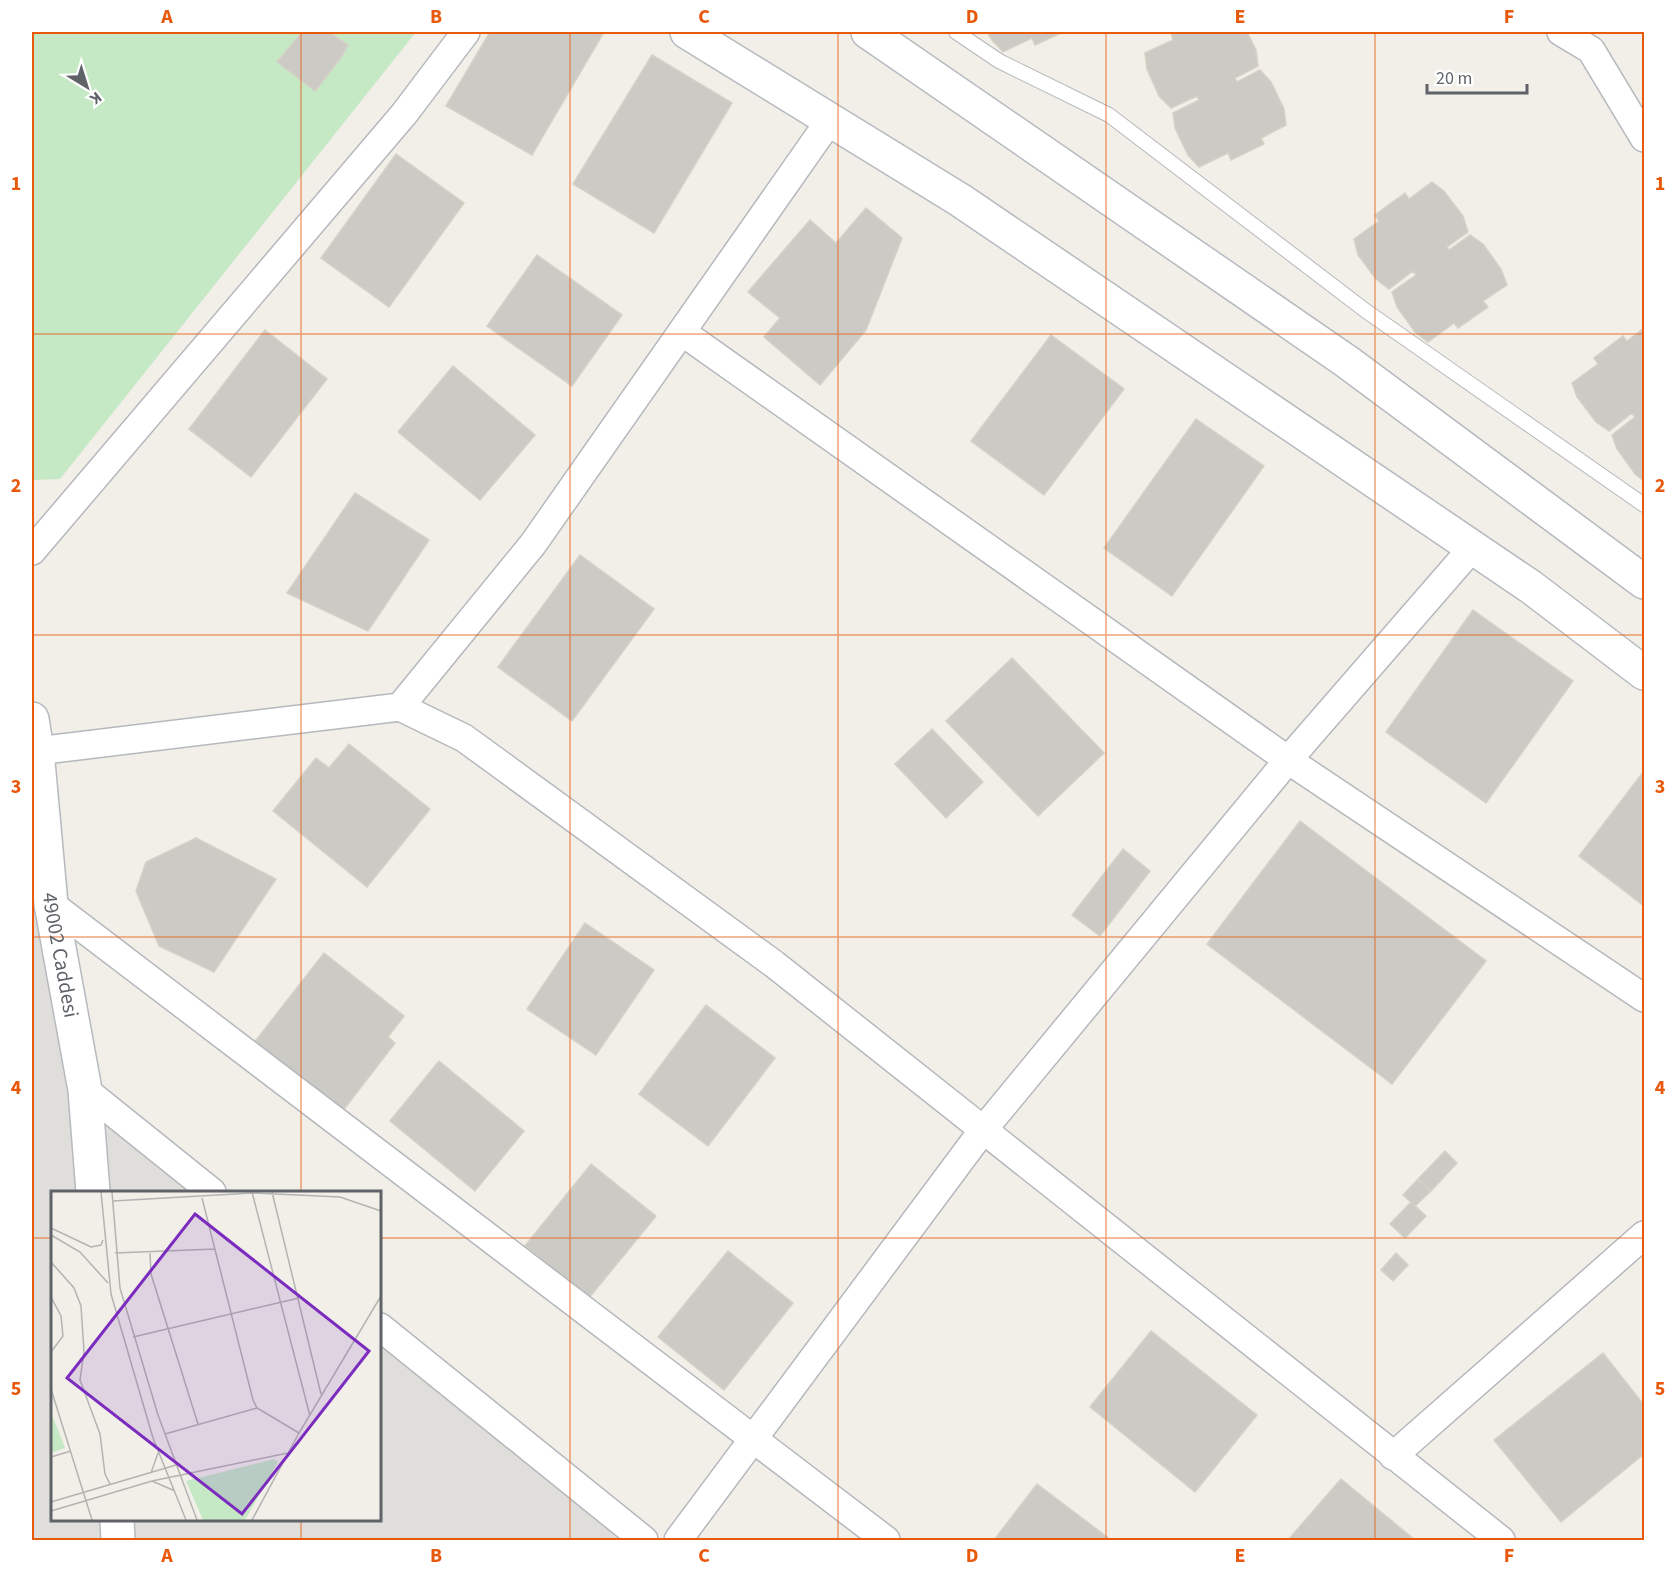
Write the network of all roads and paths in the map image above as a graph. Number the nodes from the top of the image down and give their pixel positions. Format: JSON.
{"nodes":[{"id":1,"x":466,"y":32,"type":"edge"},
{"id":2,"x":687,"y":32,"type":"edge"},
{"id":3,"x":868,"y":32,"type":"edge"},
{"id":4,"x":956,"y":32,"type":"edge"},
{"id":5,"x":1561,"y":32,"type":"edge"},
{"id":6,"x":830,"y":120,"type":"junction"},
{"id":7,"x":1644,"y":138,"type":"edge"},
{"id":8,"x":682,"y":332,"type":"junction"},
{"id":9,"x":1644,"y":505,"type":"edge"},
{"id":10,"x":1473,"y":547,"type":"junction"},
{"id":11,"x":32,"y":551,"type":"edge"},
{"id":12,"x":1644,"y":582,"type":"edge"},
{"id":13,"x":1644,"y":673,"type":"edge"},
{"id":14,"x":400,"y":707,"type":"junction"},
{"id":15,"x":32,"y":719,"type":"edge"},
{"id":16,"x":37,"y":751,"type":"junction"},
{"id":17,"x":1288,"y":760,"type":"junction"},
{"id":18,"x":51,"y":904,"type":"junction"},
{"id":19,"x":1644,"y":998,"type":"edge"},
{"id":20,"x":86,"y":1090,"type":"junction"},
{"id":21,"x":983,"y":1130,"type":"junction"},
{"id":22,"x":93,"y":1191,"type":"edge"},
{"id":23,"x":211,"y":1191,"type":"edge"},
{"id":24,"x":1644,"y":1235,"type":"edge"},
{"id":25,"x":381,"y":1328,"type":"edge"},
{"id":26,"x":754,"y":1439,"type":"junction"},
{"id":27,"x":1393,"y":1456,"type":"junction"},
{"id":28,"x":117,"y":1521,"type":"edge"},
{"id":29,"x":118,"y":1540,"type":"edge"},
{"id":30,"x":644,"y":1540,"type":"edge"},
{"id":31,"x":678,"y":1540,"type":"edge"},
{"id":32,"x":886,"y":1540,"type":"edge"},
{"id":33,"x":1501,"y":1540,"type":"edge"}],
"edges":[{"from":1,"to":11,"type":"street"},
{"from":2,"to":6,"type":"street"},
{"from":3,"to":12,"type":"street"},
{"from":4,"to":9,"type":"lane"},
{"from":5,"to":7,"type":"street"},
{"from":6,"to":8,"type":"street"},
{"from":6,"to":10,"type":"street"},
{"from":8,"to":14,"type":"street"},
{"from":8,"to":17,"type":"street"},
{"from":10,"to":13,"type":"street"},
{"from":10,"to":17,"type":"street"},
{"from":14,"to":16,"type":"street"},
{"from":14,"to":21,"type":"street"},
{"from":15,"to":16,"type":"street","name":"49002 Caddesi"},
{"from":16,"to":18,"type":"street","name":"49002 Caddesi"},
{"from":17,"to":19,"type":"street"},
{"from":17,"to":21,"type":"street"},
{"from":18,"to":20,"type":"street","name":"49002 Caddesi"},
{"from":18,"to":26,"type":"street"},
{"from":20,"to":22,"type":"street","name":"49002 Caddesi"},
{"from":20,"to":23,"type":"street"},
{"from":21,"to":26,"type":"street"},
{"from":21,"to":27,"type":"street"},
{"from":24,"to":27,"type":"street"},
{"from":25,"to":30,"type":"street"},
{"from":26,"to":31,"type":"street"},
{"from":26,"to":32,"type":"street"},
{"from":27,"to":33,"type":"street"},
{"from":28,"to":29,"type":"street"}]}
